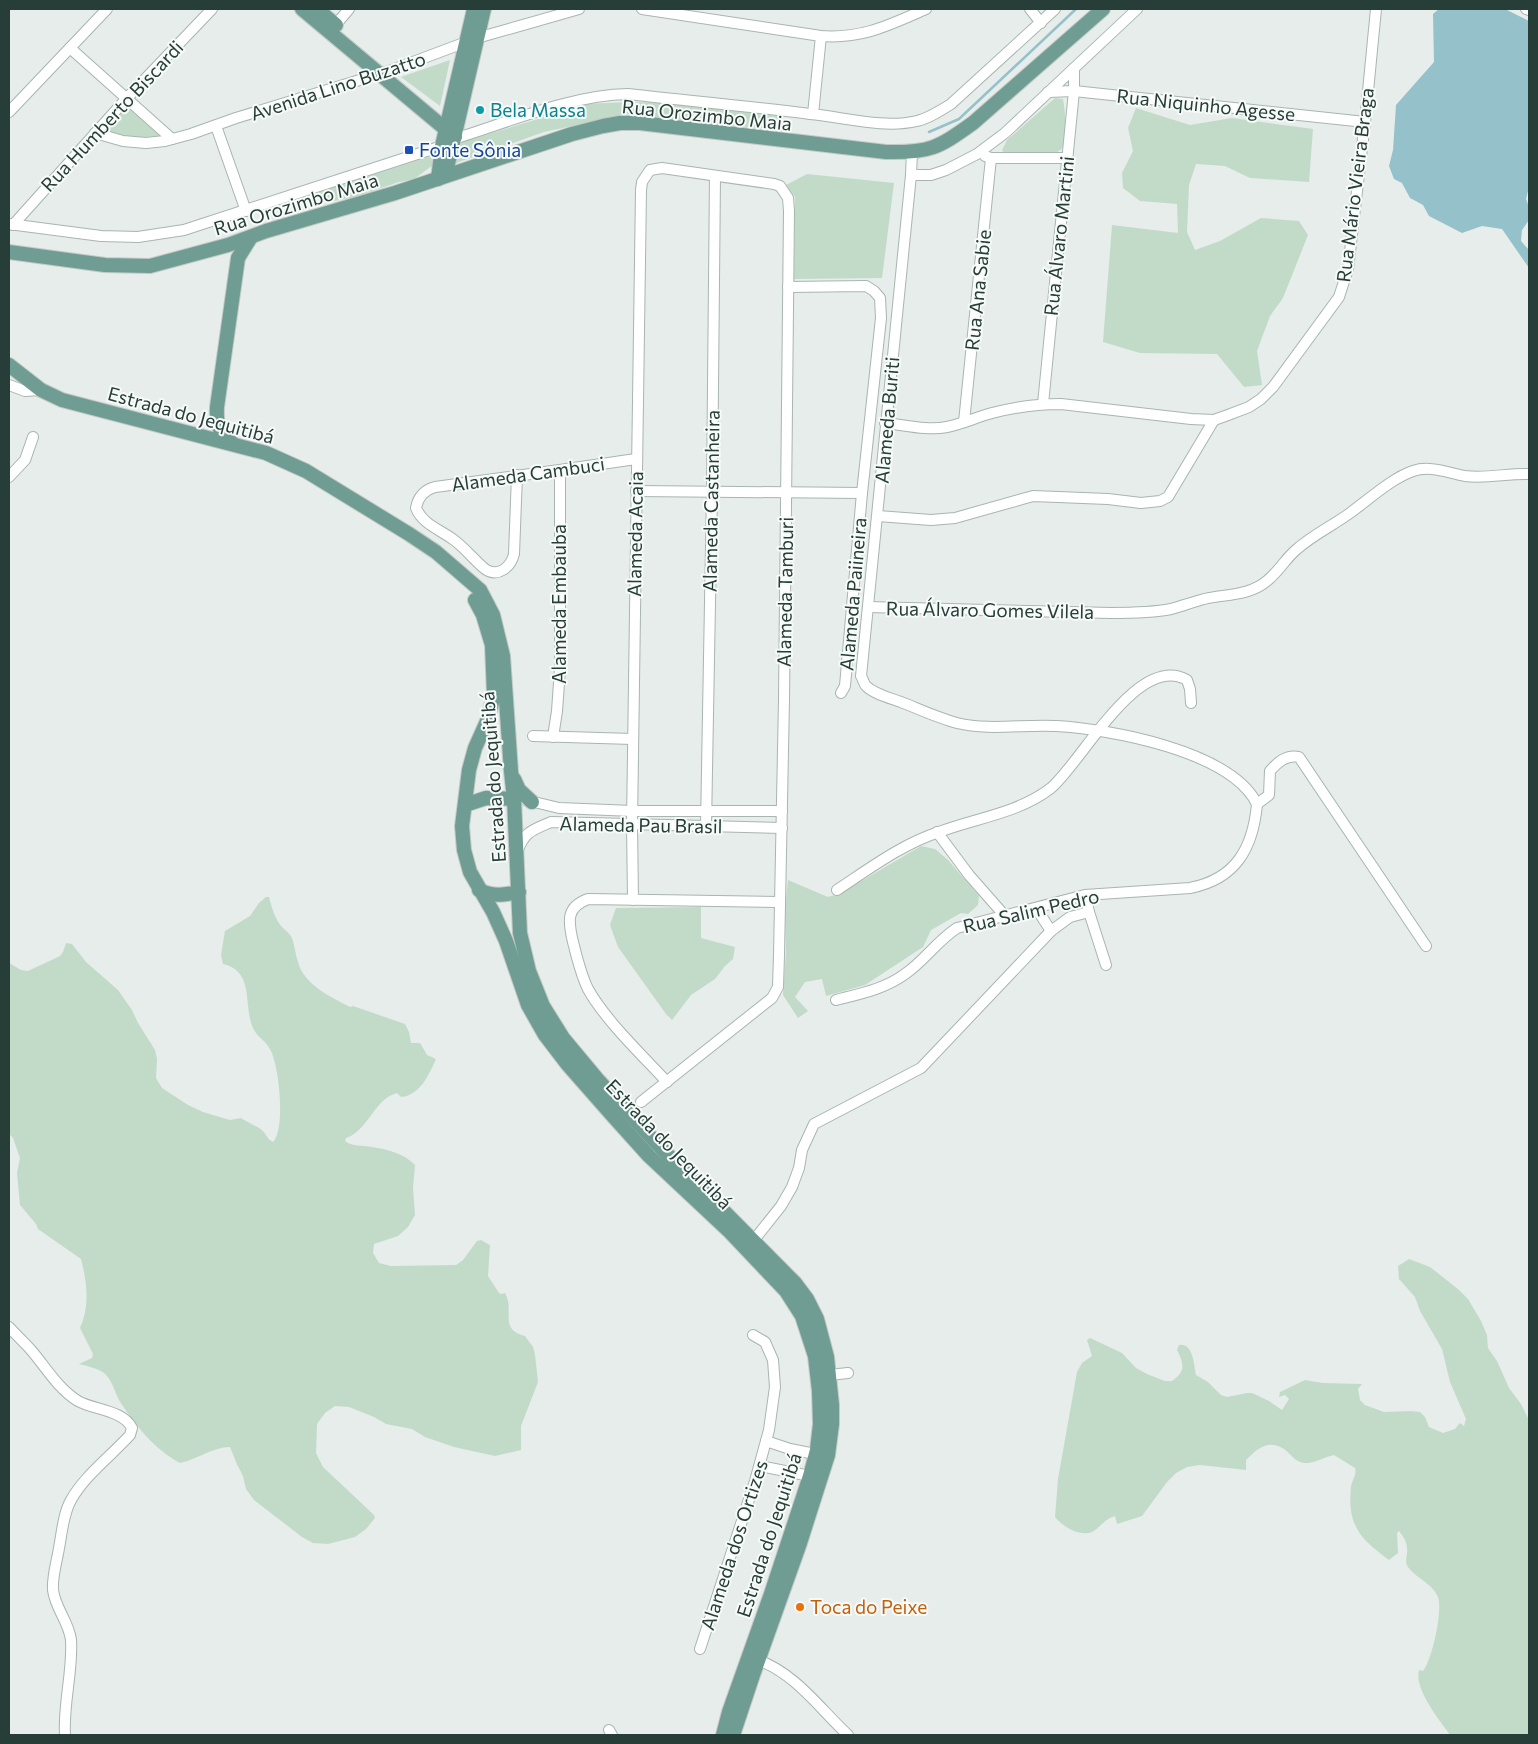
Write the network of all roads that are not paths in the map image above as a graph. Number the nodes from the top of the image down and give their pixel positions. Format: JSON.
{"nodes":[{"id":1,"x":107,"y":9,"type":"edge"},
{"id":2,"x":212,"y":9,"type":"edge"},
{"id":3,"x":302,"y":9,"type":"edge"},
{"id":4,"x":317,"y":9,"type":"edge"},
{"id":5,"x":349,"y":9,"type":"edge"},
{"id":6,"x":474,"y":9,"type":"edge"},
{"id":7,"x":484,"y":9,"type":"edge"},
{"id":8,"x":579,"y":9,"type":"edge"},
{"id":9,"x":642,"y":9,"type":"edge"},
{"id":10,"x":926,"y":9,"type":"edge"},
{"id":11,"x":1030,"y":9,"type":"edge"},
{"id":12,"x":1055,"y":9,"type":"edge"},
{"id":13,"x":1102,"y":9,"type":"edge"},
{"id":14,"x":1137,"y":9,"type":"edge"},
{"id":15,"x":1376,"y":9,"type":"edge"},
{"id":16,"x":1041,"y":22,"type":"junction"},
{"id":17,"x":333,"y":28,"type":"junction"},
{"id":18,"x":821,"y":36,"type":"junction"},
{"id":19,"x":471,"y":41,"type":"junction"},
{"id":20,"x":70,"y":48,"type":"junction"},
{"id":21,"x":1074,"y":68,"type":"junction"},
{"id":22,"x":383,"y":72,"type":"junction"},
{"id":23,"x":1074,"y":91,"type":"junction"},
{"id":24,"x":1048,"y":92,"type":"junction"},
{"id":25,"x":126,"y":99,"type":"junction"},
{"id":26,"x":9,"y":112,"type":"edge"},
{"id":27,"x":813,"y":114,"type":"junction"},
{"id":28,"x":1365,"y":122,"type":"junction"},
{"id":29,"x":216,"y":126,"type":"junction"},
{"id":30,"x":94,"y":133,"type":"junction"},
{"id":31,"x":451,"y":133,"type":"junction"},
{"id":32,"x":172,"y":139,"type":"junction"},
{"id":33,"x":912,"y":152,"type":"junction"},
{"id":34,"x":977,"y":154,"type":"junction"},
{"id":35,"x":991,"y":158,"type":"junction"},
{"id":36,"x":1066,"y":158,"type":"junction"},
{"id":37,"x":715,"y":176,"type":"junction"},
{"id":38,"x":911,"y":176,"type":"junction"},
{"id":39,"x":441,"y":177,"type":"junction"},
{"id":40,"x":246,"y":211,"type":"junction"},
{"id":41,"x":11,"y":225,"type":"edge"},
{"id":42,"x":251,"y":237,"type":"junction"},
{"id":43,"x":216,"y":248,"type":"junction"},
{"id":44,"x":9,"y":252,"type":"edge"},
{"id":45,"x":238,"y":258,"type":"junction"},
{"id":46,"x":788,"y":287,"type":"junction"},
{"id":47,"x":9,"y":365,"type":"edge"},
{"id":48,"x":9,"y":385,"type":"edge"},
{"id":49,"x":41,"y":390,"type":"junction"},
{"id":50,"x":1043,"y":404,"type":"junction"},
{"id":51,"x":217,"y":407,"type":"junction"},
{"id":52,"x":1214,"y":420,"type":"junction"},
{"id":53,"x":964,"y":422,"type":"junction"},
{"id":54,"x":885,"y":423,"type":"junction"},
{"id":55,"x":181,"y":431,"type":"junction"},
{"id":56,"x":33,"y":437,"type":"dead end"},
{"id":57,"x":232,"y":443,"type":"junction"},
{"id":58,"x":636,"y":459,"type":"junction"},
{"id":59,"x":560,"y":471,"type":"junction"},
{"id":60,"x":1529,"y":474,"type":"edge"},
{"id":61,"x":517,"y":475,"type":"junction"},
{"id":62,"x":9,"y":478,"type":"edge"},
{"id":63,"x":636,"y":491,"type":"junction"},
{"id":64,"x":712,"y":491,"type":"junction"},
{"id":65,"x":786,"y":492,"type":"junction"},
{"id":66,"x":862,"y":493,"type":"junction"},
{"id":67,"x":878,"y":516,"type":"junction"},
{"id":68,"x":461,"y":574,"type":"junction"},
{"id":69,"x":868,"y":607,"type":"junction"},
{"id":70,"x":841,"y":693,"type":"dead end"},
{"id":71,"x":1191,"y":703,"type":"dead end"},
{"id":72,"x":1100,"y":730,"type":"junction"},
{"id":73,"x":533,"y":736,"type":"dead end"},
{"id":74,"x":553,"y":737,"type":"junction"},
{"id":75,"x":633,"y":739,"type":"junction"},
{"id":76,"x":511,"y":771,"type":"junction"},
{"id":77,"x":514,"y":799,"type":"junction"},
{"id":78,"x":532,"y":802,"type":"junction"},
{"id":79,"x":1257,"y":804,"type":"junction"},
{"id":80,"x":465,"y":805,"type":"junction"},
{"id":81,"x":552,"y":807,"type":"junction"},
{"id":82,"x":633,"y":811,"type":"junction"},
{"id":83,"x":782,"y":811,"type":"junction"},
{"id":84,"x":707,"y":812,"type":"junction"},
{"id":85,"x":551,"y":822,"type":"junction"},
{"id":86,"x":632,"y":824,"type":"junction"},
{"id":87,"x":706,"y":826,"type":"junction"},
{"id":88,"x":782,"y":828,"type":"junction"},
{"id":89,"x":937,"y":832,"type":"junction"},
{"id":90,"x":516,"y":854,"type":"junction"},
{"id":91,"x":479,"y":890,"type":"junction"},
{"id":92,"x":837,"y":890,"type":"dead end"},
{"id":93,"x":519,"y":892,"type":"junction"},
{"id":94,"x":1085,"y":895,"type":"junction"},
{"id":95,"x":633,"y":900,"type":"junction"},
{"id":96,"x":780,"y":902,"type":"junction"},
{"id":97,"x":1036,"y":908,"type":"junction"},
{"id":98,"x":1089,"y":912,"type":"junction"},
{"id":99,"x":1005,"y":916,"type":"junction"},
{"id":100,"x":1051,"y":931,"type":"junction"},
{"id":101,"x":1426,"y":946,"type":"dead end"},
{"id":102,"x":1106,"y":965,"type":"dead end"},
{"id":103,"x":836,"y":1000,"type":"dead end"},
{"id":104,"x":667,"y":1082,"type":"junction"},
{"id":105,"x":641,"y":1102,"type":"dead end"},
{"id":106,"x":754,"y":1240,"type":"junction"},
{"id":107,"x":9,"y":1327,"type":"edge"},
{"id":108,"x":753,"y":1335,"type":"dead end"},
{"id":109,"x":848,"y":1373,"type":"dead end"},
{"id":110,"x":829,"y":1375,"type":"junction"},
{"id":111,"x":766,"y":1441,"type":"junction"},
{"id":112,"x":815,"y":1454,"type":"junction"},
{"id":113,"x":760,"y":1466,"type":"junction"},
{"id":114,"x":810,"y":1476,"type":"junction"},
{"id":115,"x":700,"y":1649,"type":"dead end"},
{"id":116,"x":758,"y":1660,"type":"junction"},
{"id":117,"x":65,"y":1735,"type":"edge"},
{"id":118,"x":723,"y":1735,"type":"edge"},
{"id":119,"x":733,"y":1735,"type":"edge"},
{"id":120,"x":848,"y":1735,"type":"edge"}],
"edges":[{"from":1,"to":20,"type":"street"},
{"from":2,"to":25,"type":"street","name":"Rua Humberto Biscardi"},
{"from":3,"to":17,"type":"main road"},
{"from":4,"to":17,"type":"main road"},
{"from":5,"to":17,"type":"street"},
{"from":6,"to":19,"type":"main road"},
{"from":7,"to":19,"type":"main road"},
{"from":8,"to":19,"type":"street","name":"Avenida Lino Buzatto"},
{"from":9,"to":18,"type":"street"},
{"from":10,"to":18,"type":"street"},
{"from":11,"to":16,"type":"street"},
{"from":12,"to":16,"type":"street"},
{"from":13,"to":33,"type":"main road","name":"Rua Orozimbo Maia"},
{"from":14,"to":21,"type":"street"},
{"from":15,"to":28,"type":"street","name":"Rua Mário Vieira Braga"},
{"from":16,"to":27,"type":"street"},
{"from":17,"to":22,"type":"main road"},
{"from":18,"to":27,"type":"street"},
{"from":19,"to":22,"type":"street","name":"Avenida Lino Buzatto"},
{"from":19,"to":31,"type":"main road"},
{"from":20,"to":25,"type":"street"},
{"from":20,"to":26,"type":"street"},
{"from":21,"to":23,"type":"street","name":"Rua Álvaro Martini"},
{"from":21,"to":24,"type":"street"},
{"from":22,"to":29,"type":"street","name":"Avenida Lino Buzatto"},
{"from":22,"to":31,"type":"main road"},
{"from":23,"to":24,"type":"street","name":"Rua Niquinho Agesse"},
{"from":23,"to":28,"type":"street","name":"Rua Niquinho Agesse"},
{"from":23,"to":36,"type":"street","name":"Rua Álvaro Martini"},
{"from":24,"to":34,"type":"street"},
{"from":25,"to":30,"type":"street","name":"Rua Humberto Biscardi"},
{"from":25,"to":32,"type":"street"},
{"from":27,"to":31,"type":"street"},
{"from":28,"to":52,"type":"street","name":"Rua Mário Vieira Braga"},
{"from":29,"to":32,"type":"street","name":"Avenida Lino Buzatto"},
{"from":29,"to":40,"type":"street"},
{"from":30,"to":32,"type":"street","name":"Avenida Lino Buzatto"},
{"from":30,"to":41,"type":"street","name":"Rua Humberto Biscardi"},
{"from":31,"to":39,"type":"main road"},
{"from":31,"to":40,"type":"street"},
{"from":33,"to":38,"type":"street","name":"Alameda Buriti"},
{"from":33,"to":39,"type":"main road","name":"Rua Orozimbo Maia"},
{"from":34,"to":35,"type":"street"},
{"from":34,"to":38,"type":"street"},
{"from":35,"to":36,"type":"street"},
{"from":35,"to":53,"type":"street","name":"Rua Ana Sabie"},
{"from":36,"to":50,"type":"street","name":"Rua Álvaro Martini"},
{"from":37,"to":46,"type":"street","name":"Alameda Tamburi"},
{"from":37,"to":58,"type":"street","name":"Alameda Acaia"},
{"from":37,"to":64,"type":"street","name":"Alameda Castanheira"},
{"from":38,"to":54,"type":"street","name":"Alameda Buriti"},
{"from":39,"to":42,"type":"main road","name":"Rua Orozimbo Maia"},
{"from":40,"to":41,"type":"street"},
{"from":42,"to":43,"type":"main road","name":"Rua Orozimbo Maia"},
{"from":42,"to":45,"type":"main road"},
{"from":43,"to":44,"type":"main road","name":"Rua Orozimbo Maia"},
{"from":43,"to":45,"type":"main road"},
{"from":45,"to":51,"type":"main road"},
{"from":46,"to":65,"type":"street","name":"Alameda Tamburi"},
{"from":46,"to":66,"type":"street","name":"Alameda Paiineira"},
{"from":47,"to":49,"type":"main road","name":"Estrada do Jequitibá"},
{"from":48,"to":49,"type":"street"},
{"from":49,"to":55,"type":"main road","name":"Estrada do Jequitibá"},
{"from":50,"to":52,"type":"street","name":"Rua Mário Vieira Braga"},
{"from":50,"to":53,"type":"street","name":"Rua Mário Vieira Braga"},
{"from":51,"to":55,"type":"main road"},
{"from":51,"to":57,"type":"main road"},
{"from":52,"to":67,"type":"street"},
{"from":53,"to":54,"type":"street","name":"Rua Mário Vieira Braga"},
{"from":54,"to":67,"type":"street","name":"Alameda Buriti"},
{"from":55,"to":57,"type":"main road","name":"Estrada do Jequitibá"},
{"from":56,"to":62,"type":"street"},
{"from":57,"to":68,"type":"main road","name":"Estrada do Jequitibá"},
{"from":58,"to":59,"type":"street","name":"Alameda Cambuci"},
{"from":58,"to":63,"type":"street","name":"Alameda Acaia"},
{"from":59,"to":61,"type":"street","name":"Alameda Cambuci"},
{"from":59,"to":74,"type":"street","name":"Alameda Embauba"},
{"from":60,"to":69,"type":"street","name":"Rua Álvaro Gomes Vilela"},
{"from":61,"to":61,"type":"street","name":"Alameda Cambuci"},
{"from":63,"to":64,"type":"street"},
{"from":63,"to":75,"type":"street","name":"Alameda Acaia"},
{"from":64,"to":65,"type":"street"},
{"from":64,"to":84,"type":"street","name":"Alameda Castanheira"},
{"from":65,"to":66,"type":"street"},
{"from":65,"to":83,"type":"street","name":"Alameda Tamburi"},
{"from":66,"to":70,"type":"street","name":"Alameda Paiineira"},
{"from":67,"to":69,"type":"street","name":"Alameda Buriti"},
{"from":68,"to":76,"type":"main road","name":"Estrada do Jequitibá"},
{"from":68,"to":80,"type":"main road","name":"Estrada do Jequitibá"},
{"from":69,"to":72,"type":"street","name":"Alameda Buriti"},
{"from":71,"to":72,"type":"street"},
{"from":72,"to":79,"type":"street"},
{"from":72,"to":89,"type":"street"},
{"from":73,"to":74,"type":"street"},
{"from":74,"to":75,"type":"street"},
{"from":75,"to":82,"type":"street","name":"Alameda Acaia"},
{"from":76,"to":77,"type":"main road","name":"Estrada do Jequitibá"},
{"from":76,"to":78,"type":"main road"},
{"from":77,"to":78,"type":"street","name":"Alameda Pau Brasil"},
{"from":77,"to":80,"type":"main road"},
{"from":77,"to":90,"type":"main road","name":"Estrada do Jequitibá"},
{"from":78,"to":81,"type":"street","name":"Alameda Pau Brasil"},
{"from":79,"to":94,"type":"street","name":"Rua Salim Pedro"},
{"from":79,"to":101,"type":"street"},
{"from":80,"to":91,"type":"main road","name":"Estrada do Jequitibá"},
{"from":81,"to":82,"type":"street","name":"Alameda Pau Brasil"},
{"from":81,"to":85,"type":"street"},
{"from":82,"to":84,"type":"street","name":"Alameda Pau Brasil"},
{"from":82,"to":86,"type":"street","name":"Alameda Acaia"},
{"from":83,"to":84,"type":"street","name":"Alameda Pau Brasil"},
{"from":83,"to":88,"type":"street","name":"Alameda Tamburi"},
{"from":84,"to":87,"type":"street","name":"Alameda Castanheira"},
{"from":85,"to":86,"type":"street","name":"Alameda Pau Brasil"},
{"from":85,"to":90,"type":"street","name":"Alameda Pau Brasil"},
{"from":86,"to":87,"type":"street","name":"Alameda Pau Brasil"},
{"from":86,"to":95,"type":"street","name":"Alameda Acaia"},
{"from":87,"to":88,"type":"street","name":"Alameda Pau Brasil"},
{"from":88,"to":96,"type":"street","name":"Alameda Tamburi"},
{"from":89,"to":92,"type":"street"},
{"from":89,"to":99,"type":"street"},
{"from":90,"to":93,"type":"main road","name":"Estrada do Jequitibá"},
{"from":91,"to":93,"type":"main road"},
{"from":91,"to":112,"type":"main road","name":"Estrada do Jequitibá"},
{"from":93,"to":106,"type":"main road","name":"Estrada do Jequitibá"},
{"from":94,"to":97,"type":"street","name":"Rua Salim Pedro"},
{"from":94,"to":98,"type":"street"},
{"from":95,"to":96,"type":"street"},
{"from":95,"to":104,"type":"street"},
{"from":96,"to":104,"type":"street","name":"Alameda Tamburi"},
{"from":97,"to":99,"type":"street","name":"Rua Salim Pedro"},
{"from":97,"to":100,"type":"street"},
{"from":98,"to":100,"type":"street"},
{"from":98,"to":102,"type":"street"},
{"from":99,"to":103,"type":"street","name":"Rua Salim Pedro"},
{"from":100,"to":106,"type":"street"},
{"from":104,"to":105,"type":"street"},
{"from":106,"to":110,"type":"main road","name":"Estrada do Jequitibá"},
{"from":107,"to":117,"type":"street"},
{"from":108,"to":111,"type":"street","name":"Alameda dos Ortizes"},
{"from":109,"to":110,"type":"street"},
{"from":110,"to":116,"type":"main road","name":"Estrada do Jequitibá"},
{"from":111,"to":112,"type":"street"},
{"from":111,"to":113,"type":"street","name":"Alameda dos Ortizes"},
{"from":112,"to":114,"type":"main road","name":"Estrada do Jequitibá"},
{"from":113,"to":114,"type":"street"},
{"from":113,"to":115,"type":"street","name":"Alameda dos Ortizes"},
{"from":114,"to":118,"type":"main road","name":"Estrada do Jequitibá"},
{"from":116,"to":119,"type":"main road","name":"Estrada do Jequitibá"},
{"from":116,"to":120,"type":"street"}]}
